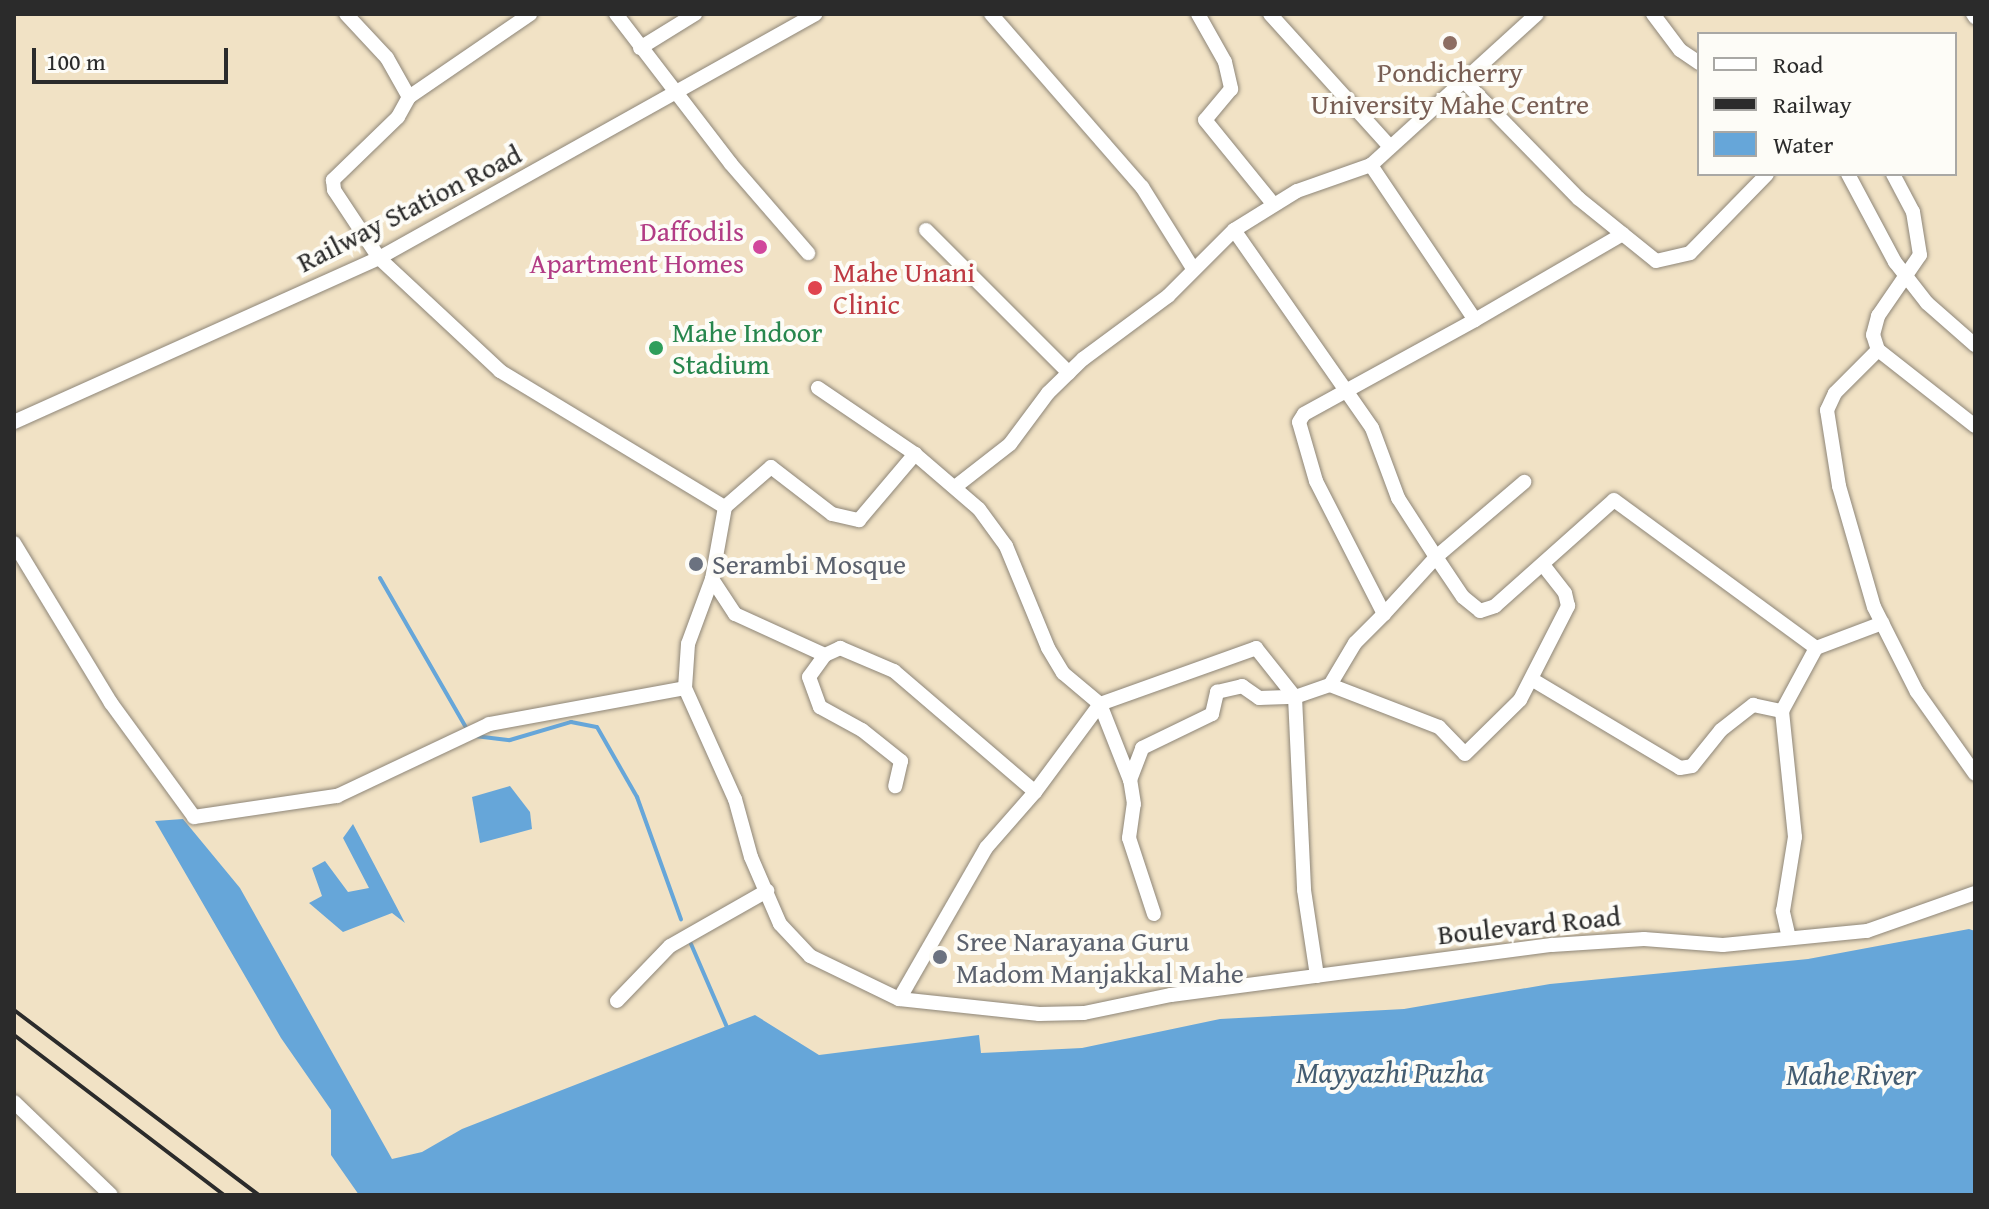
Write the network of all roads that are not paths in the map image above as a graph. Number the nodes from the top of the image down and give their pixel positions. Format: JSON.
{"nodes":[{"id":1,"x":346,"y":14,"type":"edge"},
{"id":2,"x":530,"y":14,"type":"edge"},
{"id":3,"x":616,"y":14,"type":"edge"},
{"id":4,"x":695,"y":14,"type":"edge"},
{"id":5,"x":815,"y":14,"type":"edge"},
{"id":6,"x":991,"y":14,"type":"edge"},
{"id":7,"x":1198,"y":14,"type":"edge"},
{"id":8,"x":1270,"y":14,"type":"edge"},
{"id":9,"x":1537,"y":14,"type":"edge"},
{"id":10,"x":1653,"y":14,"type":"edge"},
{"id":11,"x":640,"y":48,"type":"junction"},
{"id":12,"x":1697,"y":62,"type":"edge"},
{"id":13,"x":1461,"y":78,"type":"junction"},
{"id":14,"x":679,"y":92,"type":"junction"},
{"id":15,"x":409,"y":97,"type":"junction"},
{"id":16,"x":1390,"y":147,"type":"junction"},
{"id":17,"x":1371,"y":165,"type":"junction"},
{"id":18,"x":1765,"y":176,"type":"edge"},
{"id":19,"x":1849,"y":176,"type":"edge"},
{"id":20,"x":1894,"y":176,"type":"edge"},
{"id":21,"x":1274,"y":205,"type":"junction"},
{"id":22,"x":926,"y":230,"type":"dead end"},
{"id":23,"x":1234,"y":230,"type":"junction"},
{"id":24,"x":1623,"y":234,"type":"junction"},
{"id":25,"x":808,"y":253,"type":"dead end"},
{"id":26,"x":379,"y":258,"type":"junction"},
{"id":27,"x":1192,"y":267,"type":"junction"},
{"id":28,"x":1906,"y":276,"type":"junction"},
{"id":29,"x":1475,"y":320,"type":"junction"},
{"id":30,"x":1975,"y":345,"type":"edge"},
{"id":31,"x":1878,"y":350,"type":"junction"},
{"id":32,"x":1069,"y":373,"type":"junction"},
{"id":33,"x":818,"y":388,"type":"dead end"},
{"id":34,"x":1348,"y":390,"type":"junction"},
{"id":35,"x":14,"y":422,"type":"edge"},
{"id":36,"x":1975,"y":426,"type":"edge"},
{"id":37,"x":915,"y":454,"type":"junction"},
{"id":38,"x":1524,"y":482,"type":"dead end"},
{"id":39,"x":955,"y":487,"type":"junction"},
{"id":40,"x":725,"y":507,"type":"junction"},
{"id":41,"x":14,"y":543,"type":"edge"},
{"id":42,"x":1436,"y":557,"type":"junction"},
{"id":43,"x":1543,"y":565,"type":"junction"},
{"id":44,"x":712,"y":579,"type":"junction"},
{"id":45,"x":1384,"y":614,"type":"junction"},
{"id":46,"x":1882,"y":623,"type":"junction"},
{"id":47,"x":1816,"y":648,"type":"junction"},
{"id":48,"x":825,"y":655,"type":"junction"},
{"id":49,"x":1533,"y":680,"type":"junction"},
{"id":50,"x":1330,"y":685,"type":"junction"},
{"id":51,"x":685,"y":688,"type":"junction"},
{"id":52,"x":1295,"y":697,"type":"junction"},
{"id":53,"x":1100,"y":704,"type":"junction"},
{"id":54,"x":1782,"y":711,"type":"junction"},
{"id":55,"x":1975,"y":774,"type":"edge"},
{"id":56,"x":1130,"y":780,"type":"junction"},
{"id":57,"x":895,"y":786,"type":"dead end"},
{"id":58,"x":1035,"y":792,"type":"junction"},
{"id":59,"x":767,"y":891,"type":"junction"},
{"id":60,"x":1975,"y":893,"type":"edge"},
{"id":61,"x":1154,"y":914,"type":"dead end"},
{"id":62,"x":1789,"y":938,"type":"junction"},
{"id":63,"x":1317,"y":976,"type":"junction"},
{"id":64,"x":899,"y":999,"type":"junction"},
{"id":65,"x":617,"y":1001,"type":"dead end"},
{"id":66,"x":14,"y":1102,"type":"edge"},
{"id":67,"x":111,"y":1195,"type":"edge"}],
"edges":[{"from":1,"to":15,"type":"street"},
{"from":2,"to":15,"type":"street"},
{"from":3,"to":11,"type":"street"},
{"from":4,"to":11,"type":"street"},
{"from":5,"to":14,"type":"street","name":"Railway Station Road"},
{"from":6,"to":27,"type":"street"},
{"from":7,"to":21,"type":"street"},
{"from":8,"to":16,"type":"street"},
{"from":9,"to":13,"type":"street"},
{"from":10,"to":12,"type":"street"},
{"from":11,"to":14,"type":"street"},
{"from":13,"to":16,"type":"street"},
{"from":13,"to":24,"type":"street"},
{"from":14,"to":25,"type":"street"},
{"from":14,"to":26,"type":"street","name":"Railway Station Road"},
{"from":15,"to":26,"type":"street"},
{"from":16,"to":17,"type":"street"},
{"from":17,"to":21,"type":"street"},
{"from":17,"to":29,"type":"street"},
{"from":18,"to":24,"type":"street"},
{"from":19,"to":28,"type":"street"},
{"from":20,"to":28,"type":"street"},
{"from":21,"to":23,"type":"street"},
{"from":22,"to":32,"type":"street"},
{"from":23,"to":27,"type":"street"},
{"from":23,"to":34,"type":"street"},
{"from":24,"to":29,"type":"street"},
{"from":26,"to":35,"type":"street","name":"Railway Station Road"},
{"from":26,"to":40,"type":"street"},
{"from":27,"to":32,"type":"street"},
{"from":28,"to":30,"type":"street"},
{"from":28,"to":31,"type":"street"},
{"from":29,"to":34,"type":"street"},
{"from":31,"to":36,"type":"street"},
{"from":31,"to":46,"type":"street"},
{"from":32,"to":39,"type":"street"},
{"from":33,"to":37,"type":"street"},
{"from":34,"to":42,"type":"street"},
{"from":34,"to":45,"type":"street"},
{"from":37,"to":39,"type":"street"},
{"from":37,"to":40,"type":"street"},
{"from":38,"to":42,"type":"street"},
{"from":39,"to":53,"type":"street"},
{"from":40,"to":44,"type":"street"},
{"from":41,"to":51,"type":"street"},
{"from":42,"to":43,"type":"street"},
{"from":42,"to":45,"type":"street"},
{"from":43,"to":47,"type":"street"},
{"from":43,"to":49,"type":"street"},
{"from":44,"to":48,"type":"street"},
{"from":44,"to":51,"type":"street"},
{"from":45,"to":50,"type":"street"},
{"from":46,"to":47,"type":"street"},
{"from":46,"to":55,"type":"street"},
{"from":47,"to":54,"type":"street"},
{"from":48,"to":57,"type":"street"},
{"from":48,"to":58,"type":"street"},
{"from":49,"to":50,"type":"street"},
{"from":49,"to":54,"type":"street"},
{"from":50,"to":52,"type":"street"},
{"from":51,"to":59,"type":"street","name":"Boulevard Road"},
{"from":52,"to":53,"type":"street"},
{"from":52,"to":56,"type":"street"},
{"from":52,"to":63,"type":"street"},
{"from":53,"to":56,"type":"street"},
{"from":53,"to":58,"type":"street"},
{"from":54,"to":62,"type":"street"},
{"from":56,"to":61,"type":"street"},
{"from":58,"to":64,"type":"street"},
{"from":59,"to":64,"type":"street","name":"Boulevard Road"},
{"from":59,"to":65,"type":"street"},
{"from":60,"to":62,"type":"street","name":"Boulevard Road"},
{"from":62,"to":63,"type":"street","name":"Boulevard Road"},
{"from":63,"to":64,"type":"street","name":"Boulevard Road"},
{"from":66,"to":67,"type":"street"}]}
